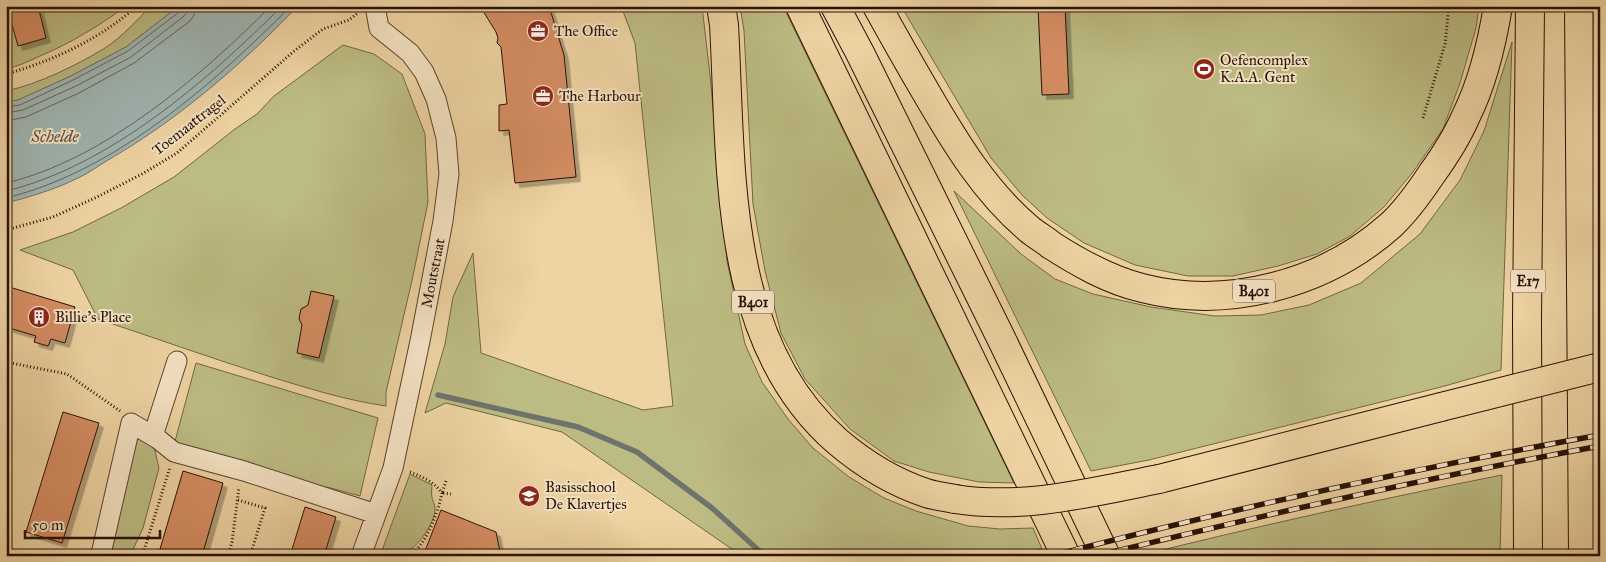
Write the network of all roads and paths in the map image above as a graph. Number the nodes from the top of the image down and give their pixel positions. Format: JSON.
{"nodes":[{"id":1,"x":137,"y":6,"type":"edge"},
{"id":2,"x":721,"y":6,"type":"edge"},
{"id":3,"x":800,"y":6,"type":"edge"},
{"id":4,"x":836,"y":6,"type":"edge"},
{"id":5,"x":877,"y":6,"type":"edge"},
{"id":6,"x":1449,"y":6,"type":"edge"},
{"id":7,"x":1498,"y":6,"type":"edge"},
{"id":8,"x":1530,"y":6,"type":"edge"},
{"id":9,"x":1579,"y":6,"type":"edge"},
{"id":10,"x":368,"y":9,"type":"edge"},
{"id":11,"x":6,"y":74,"type":"edge"},
{"id":12,"x":1423,"y":118,"type":"dead end"},
{"id":13,"x":6,"y":230,"type":"edge"},
{"id":14,"x":177,"y":361,"type":"dead end"},
{"id":15,"x":6,"y":362,"type":"edge"},
{"id":16,"x":1600,"y":367,"type":"edge"},
{"id":17,"x":131,"y":424,"type":"junction"},
{"id":18,"x":153,"y":436,"type":"junction"},
{"id":19,"x":174,"y":452,"type":"junction"},
{"id":20,"x":394,"y":465,"type":"junction"},
{"id":21,"x":244,"y":471,"type":"junction"},
{"id":22,"x":446,"y":481,"type":"dead end"},
{"id":23,"x":442,"y":493,"type":"junction"},
{"id":24,"x":451,"y":494,"type":"dead end"},
{"id":25,"x":238,"y":500,"type":"junction"},
{"id":26,"x":376,"y":514,"type":"junction"},
{"id":27,"x":412,"y":555,"type":"edge"},
{"id":28,"x":99,"y":556,"type":"edge"},
{"id":29,"x":141,"y":556,"type":"edge"},
{"id":30,"x":228,"y":556,"type":"edge"},
{"id":31,"x":250,"y":556,"type":"edge"},
{"id":32,"x":361,"y":556,"type":"edge"},
{"id":33,"x":423,"y":556,"type":"edge"},
{"id":34,"x":1066,"y":556,"type":"edge"},
{"id":35,"x":1106,"y":556,"type":"edge"},
{"id":36,"x":1528,"y":556,"type":"edge"},
{"id":37,"x":1583,"y":556,"type":"edge"}],
"edges":[{"from":1,"to":11,"type":"path"},
{"from":2,"to":16,"type":"highway","number":"B401","bridge":true},
{"from":3,"to":34,"type":"highway"},
{"from":4,"to":35,"type":"highway"},
{"from":5,"to":7,"type":"highway","number":"B401"},
{"from":6,"to":12,"type":"path"},
{"from":8,"to":36,"type":"highway","number":"E17"},
{"from":9,"to":37,"type":"highway"},
{"from":10,"to":13,"type":"path","name":"Toemaattragel"},
{"from":10,"to":20,"type":"street","name":"Moutstraat"},
{"from":14,"to":18,"type":"street"},
{"from":15,"to":17,"type":"path"},
{"from":17,"to":18,"type":"street"},
{"from":17,"to":28,"type":"street"},
{"from":18,"to":19,"type":"street"},
{"from":19,"to":21,"type":"street"},
{"from":19,"to":29,"type":"path"},
{"from":20,"to":23,"type":"path"},
{"from":20,"to":26,"type":"street","name":"Moutstraat"},
{"from":21,"to":25,"type":"path"},
{"from":21,"to":26,"type":"street"},
{"from":22,"to":23,"type":"path"},
{"from":23,"to":24,"type":"path"},
{"from":23,"to":27,"type":"path"},
{"from":25,"to":30,"type":"path"},
{"from":25,"to":31,"type":"path"},
{"from":26,"to":32,"type":"street","name":"Moutstraat"},
{"from":27,"to":33,"type":"path"}]}
